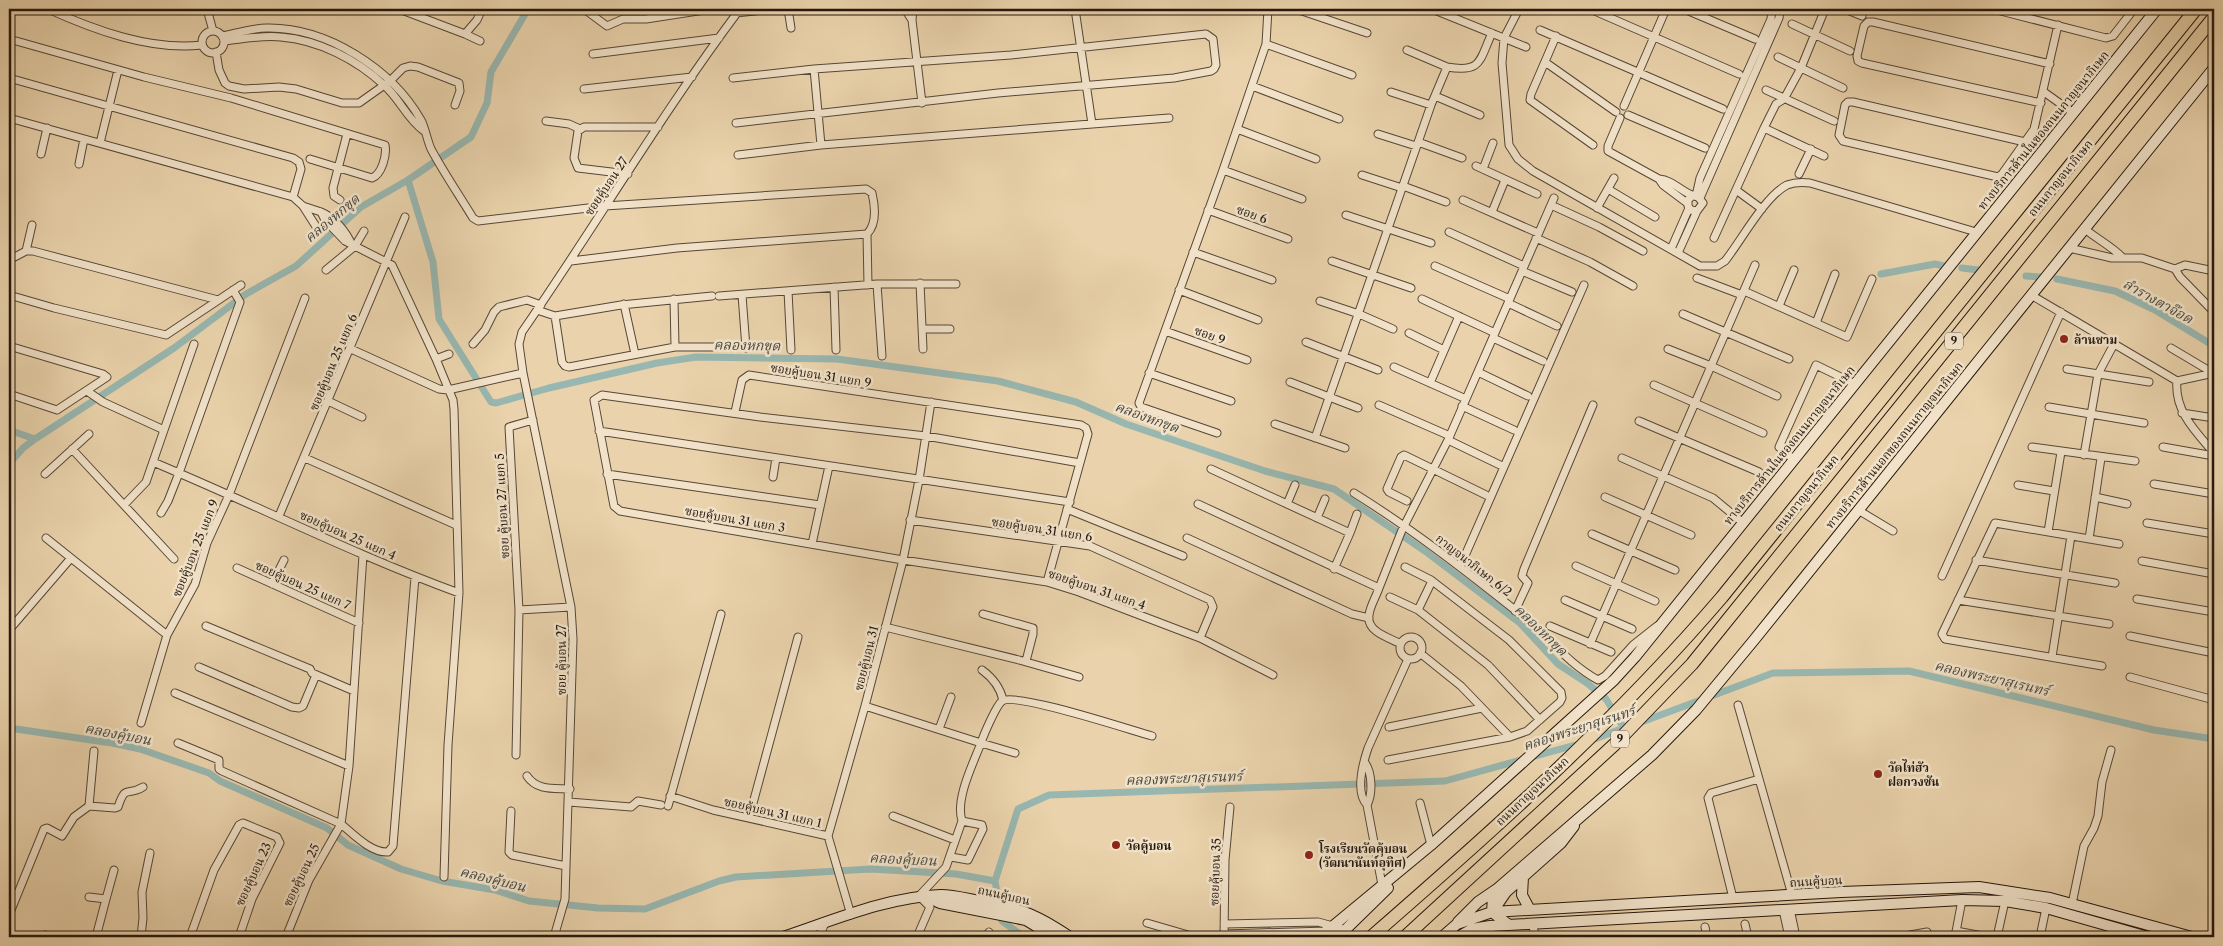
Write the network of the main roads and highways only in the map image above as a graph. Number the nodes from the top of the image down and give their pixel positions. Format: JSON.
{"nodes":[{"id":1,"x":2157,"y":9,"type":"edge"},
{"id":2,"x":2196,"y":9,"type":"edge"},
{"id":3,"x":2214,"y":17,"type":"edge"},
{"id":4,"x":2214,"y":68,"type":"edge"},
{"id":5,"x":1576,"y":822,"type":"junction"},
{"id":6,"x":1407,"y":867,"type":"junction"},
{"id":7,"x":1522,"y":878,"type":"junction"},
{"id":8,"x":1497,"y":889,"type":"junction"},
{"id":9,"x":1530,"y":910,"type":"junction"},
{"id":10,"x":1013,"y":912,"type":"junction"},
{"id":11,"x":1492,"y":912,"type":"junction"},
{"id":12,"x":1457,"y":924,"type":"junction"},
{"id":13,"x":1509,"y":925,"type":"junction"},
{"id":14,"x":1485,"y":927,"type":"junction"},
{"id":15,"x":2153,"y":927,"type":"junction"},
{"id":16,"x":1326,"y":933,"type":"edge"},
{"id":17,"x":1376,"y":933,"type":"edge"},
{"id":18,"x":1341,"y":936,"type":"edge"},
{"id":19,"x":783,"y":937,"type":"edge"},
{"id":20,"x":1054,"y":937,"type":"edge"},
{"id":21,"x":1070,"y":937,"type":"edge"},
{"id":22,"x":1404,"y":937,"type":"edge"},
{"id":23,"x":1442,"y":937,"type":"edge"},
{"id":24,"x":1458,"y":937,"type":"edge"},
{"id":25,"x":2149,"y":937,"type":"edge"},
{"id":26,"x":2192,"y":937,"type":"edge"}],
"edges":[{"from":1,"to":6,"type":"main road","name":"ทางบริการด้านในของถนนกาญจนาภิเษก"},
{"from":2,"to":17,"type":"highway","name":"ถนนกาญจนาภิเษก","number":"9"},
{"from":3,"to":22,"type":"highway","name":"ถนนกาญจนาภิเษก","number":"9"},
{"from":4,"to":5,"type":"main road","name":"ทางบริการด้านนอกของถนนกาญจนาภิเษก"},
{"from":5,"to":7,"type":"main road","name":"ทางบริการด้านนอกของถนนกาญจนาภิเษก"},
{"from":5,"to":8,"type":"main road","name":"ทางบริการด้านนอกของถนนกาญจนาภิเษก"},
{"from":6,"to":16,"type":"main road","name":"ทางบริการด้านในของถนนกาญจนาภิเษก"},
{"from":6,"to":18,"type":"main road","name":"ทางบริการด้านในของถนนกาญจนาภิเษก"},
{"from":7,"to":9,"type":"main road"},
{"from":7,"to":11,"type":"main road","name":"ทางบริการด้านนอกของถนนกาญจนาภิเษก"},
{"from":8,"to":11,"type":"main road","name":"ทางบริการด้านนอกของถนนกาญจนาภิเษก"},
{"from":8,"to":12,"type":"main road"},
{"from":9,"to":11,"type":"main road","name":"ถนนคู้บอน"},
{"from":9,"to":15,"type":"main road","name":"ถนนคู้บอน"},
{"from":10,"to":19,"type":"main road","name":"ถนนคู้บอน"},
{"from":10,"to":20,"type":"main road","name":"ถนนคู้บอน"},
{"from":10,"to":21,"type":"main road","name":"ถนนคู้บอน"},
{"from":11,"to":12,"type":"main road","name":"ถนนคู้บอน"},
{"from":11,"to":13,"type":"main road"},
{"from":11,"to":14,"type":"main road","name":"ทางบริการด้านนอกของถนนกาญจนาภิเษก"},
{"from":12,"to":23,"type":"main road","name":"ถนนคู้บอน"},
{"from":13,"to":14,"type":"main road"},
{"from":13,"to":25,"type":"main road"},
{"from":14,"to":24,"type":"main road"},
{"from":15,"to":25,"type":"main road"},
{"from":15,"to":26,"type":"main road","name":"ถนนคู้บอน"},
{"from":16,"to":18,"type":"main road"}]}
